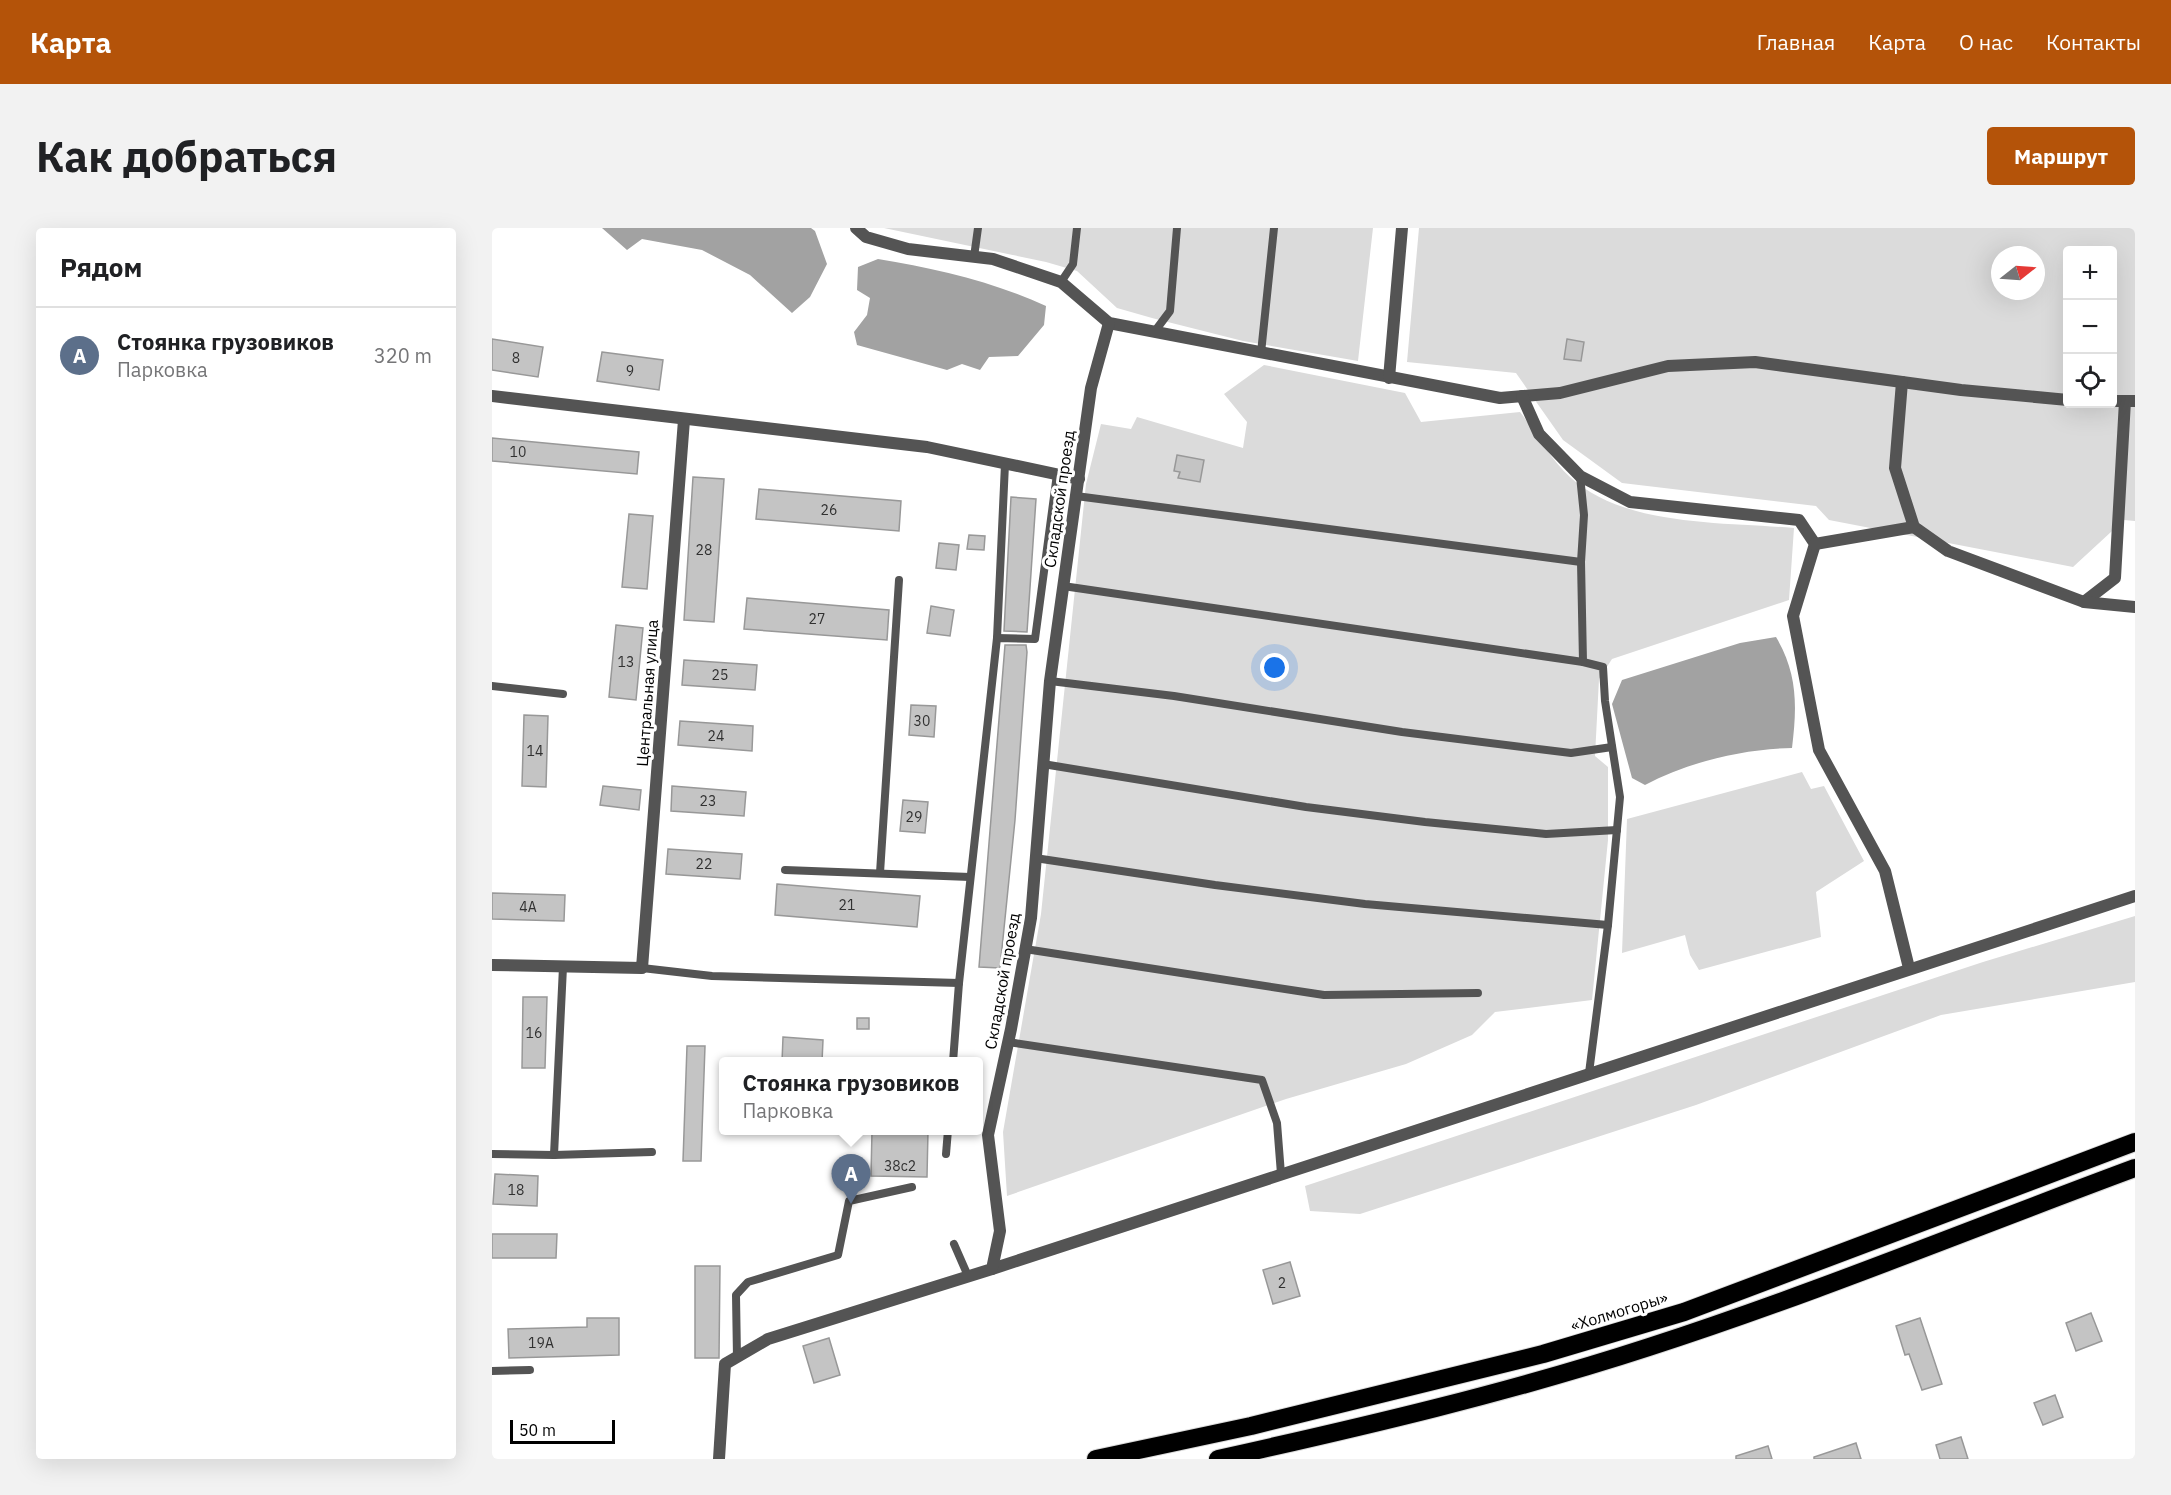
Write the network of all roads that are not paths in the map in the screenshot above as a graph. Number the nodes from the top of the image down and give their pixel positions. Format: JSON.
{"nodes":[{"id":1,"x":856,"y":228,"type":"edge"},
{"id":2,"x":978,"y":228,"type":"edge"},
{"id":3,"x":1077,"y":228,"type":"edge"},
{"id":4,"x":1177,"y":228,"type":"edge"},
{"id":5,"x":1274,"y":228,"type":"edge"},
{"id":6,"x":1402,"y":228,"type":"edge"},
{"id":7,"x":868,"y":232,"type":"edge"},
{"id":8,"x":974,"y":257,"type":"junction"},
{"id":9,"x":1061,"y":282,"type":"junction"},
{"id":10,"x":1109,"y":323,"type":"junction"},
{"id":11,"x":1155,"y":331,"type":"junction"},
{"id":12,"x":1261,"y":353,"type":"junction"},
{"id":13,"x":1389,"y":378,"type":"junction"},
{"id":14,"x":1902,"y":382,"type":"junction"},
{"id":15,"x":492,"y":396,"type":"edge"},
{"id":16,"x":1522,"y":396,"type":"junction"},
{"id":17,"x":2063,"y":400,"type":"edge"},
{"id":18,"x":2124,"y":401,"type":"edge"},
{"id":19,"x":684,"y":420,"type":"junction"},
{"id":20,"x":1005,"y":464,"type":"junction"},
{"id":21,"x":1056,"y":474,"type":"junction"},
{"id":22,"x":1580,"y":476,"type":"junction"},
{"id":23,"x":1078,"y":479,"type":"junction"},
{"id":24,"x":1076,"y":496,"type":"junction"},
{"id":25,"x":1914,"y":527,"type":"junction"},
{"id":26,"x":1815,"y":544,"type":"junction"},
{"id":27,"x":1581,"y":562,"type":"junction"},
{"id":28,"x":899,"y":580,"type":"dead end"},
{"id":29,"x":1063,"y":586,"type":"junction"},
{"id":30,"x":2084,"y":602,"type":"junction"},
{"id":31,"x":2135,"y":607,"type":"edge"},
{"id":32,"x":997,"y":638,"type":"junction"},
{"id":33,"x":1583,"y":662,"type":"junction"},
{"id":34,"x":1050,"y":681,"type":"junction"},
{"id":35,"x":492,"y":686,"type":"edge"},
{"id":36,"x":563,"y":694,"type":"dead end"},
{"id":37,"x":1612,"y":747,"type":"junction"},
{"id":38,"x":1043,"y":764,"type":"junction"},
{"id":39,"x":1617,"y":830,"type":"junction"},
{"id":40,"x":1035,"y":858,"type":"junction"},
{"id":41,"x":785,"y":870,"type":"dead end"},
{"id":42,"x":880,"y":873,"type":"junction"},
{"id":43,"x":970,"y":877,"type":"junction"},
{"id":44,"x":2135,"y":896,"type":"edge"},
{"id":45,"x":1608,"y":925,"type":"junction"},
{"id":46,"x":1025,"y":949,"type":"junction"},
{"id":47,"x":492,"y":965,"type":"edge"},
{"id":48,"x":563,"y":967,"type":"junction"},
{"id":49,"x":642,"y":968,"type":"junction"},
{"id":50,"x":1909,"y":968,"type":"junction"},
{"id":51,"x":959,"y":983,"type":"junction"},
{"id":52,"x":1478,"y":993,"type":"dead end"},
{"id":53,"x":1008,"y":1042,"type":"junction"},
{"id":54,"x":953,"y":1057,"type":"edge"},
{"id":55,"x":1589,"y":1073,"type":"junction"},
{"id":56,"x":948,"y":1135,"type":"edge"},
{"id":57,"x":2135,"y":1142,"type":"edge"},
{"id":58,"x":651,"y":1152,"type":"dead end"},
{"id":59,"x":492,"y":1154,"type":"edge"},
{"id":60,"x":946,"y":1154,"type":"dead end"},
{"id":61,"x":554,"y":1155,"type":"junction"},
{"id":62,"x":2135,"y":1168,"type":"edge"},
{"id":63,"x":1281,"y":1174,"type":"junction"},
{"id":64,"x":912,"y":1187,"type":"dead end"},
{"id":65,"x":954,"y":1244,"type":"dead end"},
{"id":66,"x":992,"y":1269,"type":"junction"},
{"id":67,"x":968,"y":1276,"type":"junction"},
{"id":68,"x":737,"y":1358,"type":"junction"},
{"id":69,"x":530,"y":1370,"type":"dead end"},
{"id":70,"x":492,"y":1371,"type":"edge"},
{"id":71,"x":720,"y":1459,"type":"edge"},
{"id":72,"x":1096,"y":1459,"type":"edge"},
{"id":73,"x":1218,"y":1459,"type":"edge"}],
"edges":[{"from":1,"to":7,"type":"street"},
{"from":2,"to":8,"type":"lane"},
{"from":3,"to":9,"type":"lane"},
{"from":4,"to":11,"type":"lane"},
{"from":5,"to":12,"type":"lane"},
{"from":6,"to":13,"type":"street"},
{"from":7,"to":8,"type":"street"},
{"from":8,"to":9,"type":"street"},
{"from":9,"to":10,"type":"street"},
{"from":10,"to":11,"type":"street"},
{"from":10,"to":23,"type":"street","name":"Складской проезд"},
{"from":11,"to":12,"type":"street"},
{"from":12,"to":13,"type":"street"},
{"from":13,"to":16,"type":"street"},
{"from":14,"to":16,"type":"street"},
{"from":14,"to":17,"type":"street"},
{"from":14,"to":25,"type":"street"},
{"from":15,"to":19,"type":"street"},
{"from":16,"to":22,"type":"street"},
{"from":18,"to":30,"type":"street"},
{"from":19,"to":20,"type":"street"},
{"from":19,"to":49,"type":"street","name":"Центральная улица"},
{"from":20,"to":21,"type":"street"},
{"from":20,"to":32,"type":"lane"},
{"from":21,"to":23,"type":"street"},
{"from":21,"to":32,"type":"lane"},
{"from":22,"to":26,"type":"street"},
{"from":22,"to":27,"type":"lane"},
{"from":23,"to":24,"type":"street","name":"Складской проезд"},
{"from":24,"to":27,"type":"lane"},
{"from":24,"to":29,"type":"street","name":"Складской проезд"},
{"from":25,"to":26,"type":"street"},
{"from":25,"to":30,"type":"street"},
{"from":26,"to":50,"type":"street"},
{"from":27,"to":33,"type":"lane"},
{"from":28,"to":42,"type":"lane"},
{"from":29,"to":33,"type":"lane"},
{"from":29,"to":34,"type":"street","name":"Складской проезд"},
{"from":30,"to":31,"type":"street"},
{"from":32,"to":43,"type":"lane"},
{"from":33,"to":37,"type":"lane"},
{"from":34,"to":37,"type":"lane"},
{"from":34,"to":38,"type":"street","name":"Складской проезд"},
{"from":35,"to":36,"type":"lane"},
{"from":37,"to":39,"type":"lane"},
{"from":38,"to":39,"type":"lane"},
{"from":38,"to":40,"type":"street","name":"Складской проезд"},
{"from":39,"to":45,"type":"lane"},
{"from":40,"to":45,"type":"lane"},
{"from":40,"to":46,"type":"street","name":"Складской проезд"},
{"from":41,"to":42,"type":"lane"},
{"from":42,"to":43,"type":"lane"},
{"from":43,"to":51,"type":"lane"},
{"from":44,"to":50,"type":"street"},
{"from":45,"to":55,"type":"lane"},
{"from":46,"to":52,"type":"lane"},
{"from":46,"to":53,"type":"street","name":"Складской проезд"},
{"from":47,"to":48,"type":"street"},
{"from":48,"to":49,"type":"street"},
{"from":48,"to":61,"type":"lane"},
{"from":49,"to":51,"type":"lane"},
{"from":50,"to":55,"type":"street"},
{"from":51,"to":54,"type":"lane"},
{"from":53,"to":63,"type":"lane"},
{"from":53,"to":66,"type":"street","name":"Складской проезд"},
{"from":55,"to":63,"type":"street"},
{"from":56,"to":60,"type":"lane"},
{"from":57,"to":72,"type":"highway","name":"«Холмогоры»"},
{"from":58,"to":61,"type":"lane"},
{"from":59,"to":61,"type":"lane"},
{"from":62,"to":73,"type":"highway"},
{"from":63,"to":66,"type":"street"},
{"from":64,"to":68,"type":"lane"},
{"from":65,"to":67,"type":"lane"},
{"from":66,"to":67,"type":"street"},
{"from":67,"to":68,"type":"street"},
{"from":68,"to":71,"type":"street"},
{"from":69,"to":70,"type":"lane"}]}
